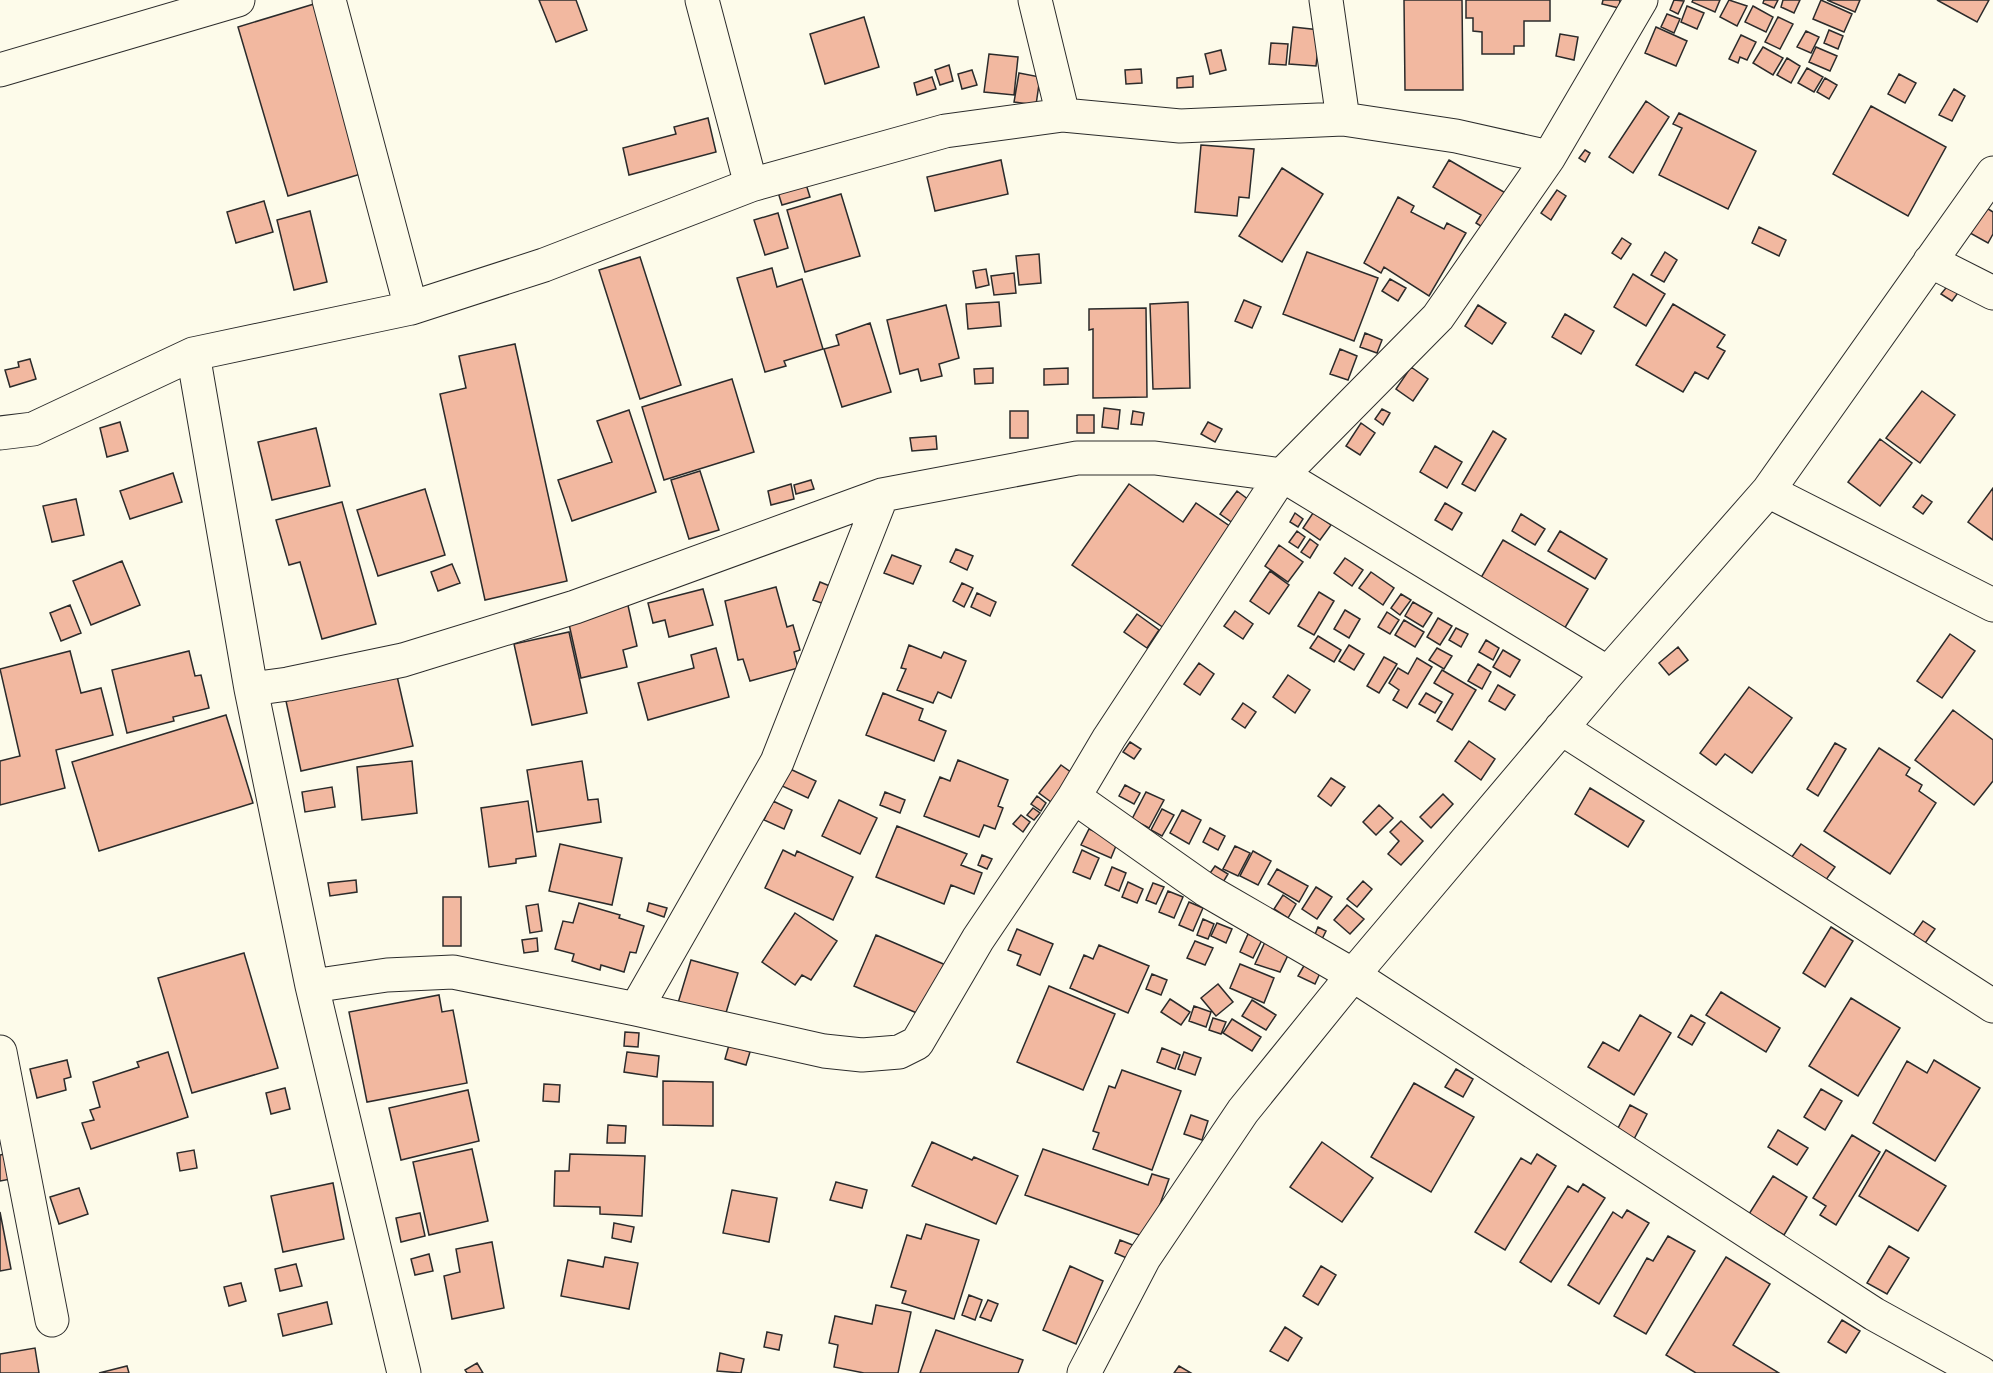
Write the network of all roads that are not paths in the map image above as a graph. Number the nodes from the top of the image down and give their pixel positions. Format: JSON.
{"nodes":[{"id":1,"x":238,"y":0,"type":"edge"},
{"id":2,"x":329,"y":0,"type":"edge"},
{"id":3,"x":702,"y":0,"type":"edge"},
{"id":4,"x":1035,"y":0,"type":"edge"},
{"id":5,"x":1326,"y":0,"type":"edge"},
{"id":6,"x":1641,"y":0,"type":"edge"},
{"id":7,"x":0,"y":70,"type":"edge"},
{"id":8,"x":1064,"y":115,"type":"junction"},
{"id":9,"x":1343,"y":120,"type":"junction"},
{"id":10,"x":1549,"y":157,"type":"junction"},
{"id":11,"x":1993,"y":173,"type":"edge"},
{"id":12,"x":751,"y":185,"type":"junction"},
{"id":13,"x":1930,"y":261,"type":"junction"},
{"id":14,"x":1993,"y":293,"type":"edge"},
{"id":15,"x":411,"y":308,"type":"junction"},
{"id":16,"x":193,"y":354,"type":"junction"},
{"id":17,"x":0,"y":433,"type":"edge"},
{"id":18,"x":1282,"y":475,"type":"junction"},
{"id":19,"x":1768,"y":490,"type":"junction"},
{"id":20,"x":882,"y":495,"type":"junction"},
{"id":21,"x":1993,"y":605,"type":"edge"},
{"id":22,"x":1608,"y":673,"type":"junction"},
{"id":23,"x":251,"y":689,"type":"junction"},
{"id":24,"x":1562,"y":728,"type":"junction"},
{"id":25,"x":1074,"y":797,"type":"junction"},
{"id":26,"x":1353,"y":975,"type":"junction"},
{"id":27,"x":312,"y":986,"type":"junction"},
{"id":28,"x":1993,"y":1006,"type":"edge"},
{"id":29,"x":636,"y":1009,"type":"junction"},
{"id":30,"x":0,"y":1052,"type":"edge"},
{"id":31,"x":52,"y":1320,"type":"dead end"},
{"id":32,"x":404,"y":1373,"type":"edge"},
{"id":33,"x":1084,"y":1373,"type":"edge"},
{"id":34,"x":1981,"y":1373,"type":"edge"}],
"edges":[{"from":1,"to":7,"type":"street"},
{"from":2,"to":15,"type":"street"},
{"from":3,"to":12,"type":"street"},
{"from":4,"to":8,"type":"street"},
{"from":5,"to":9,"type":"street"},
{"from":6,"to":10,"type":"street"},
{"from":8,"to":9,"type":"street"},
{"from":8,"to":12,"type":"street"},
{"from":9,"to":10,"type":"street"},
{"from":10,"to":18,"type":"street"},
{"from":11,"to":13,"type":"street"},
{"from":12,"to":15,"type":"street"},
{"from":13,"to":14,"type":"street"},
{"from":13,"to":19,"type":"street"},
{"from":15,"to":16,"type":"street"},
{"from":16,"to":17,"type":"street"},
{"from":16,"to":23,"type":"street"},
{"from":18,"to":20,"type":"street"},
{"from":18,"to":22,"type":"street"},
{"from":18,"to":25,"type":"street"},
{"from":19,"to":21,"type":"street"},
{"from":19,"to":22,"type":"street"},
{"from":20,"to":23,"type":"street"},
{"from":20,"to":29,"type":"street"},
{"from":22,"to":24,"type":"street"},
{"from":23,"to":27,"type":"street"},
{"from":24,"to":26,"type":"street"},
{"from":24,"to":28,"type":"street"},
{"from":25,"to":26,"type":"street"},
{"from":25,"to":29,"type":"street"},
{"from":26,"to":33,"type":"street"},
{"from":26,"to":34,"type":"street"},
{"from":27,"to":29,"type":"street"},
{"from":27,"to":32,"type":"street"},
{"from":30,"to":31,"type":"street"}]}
